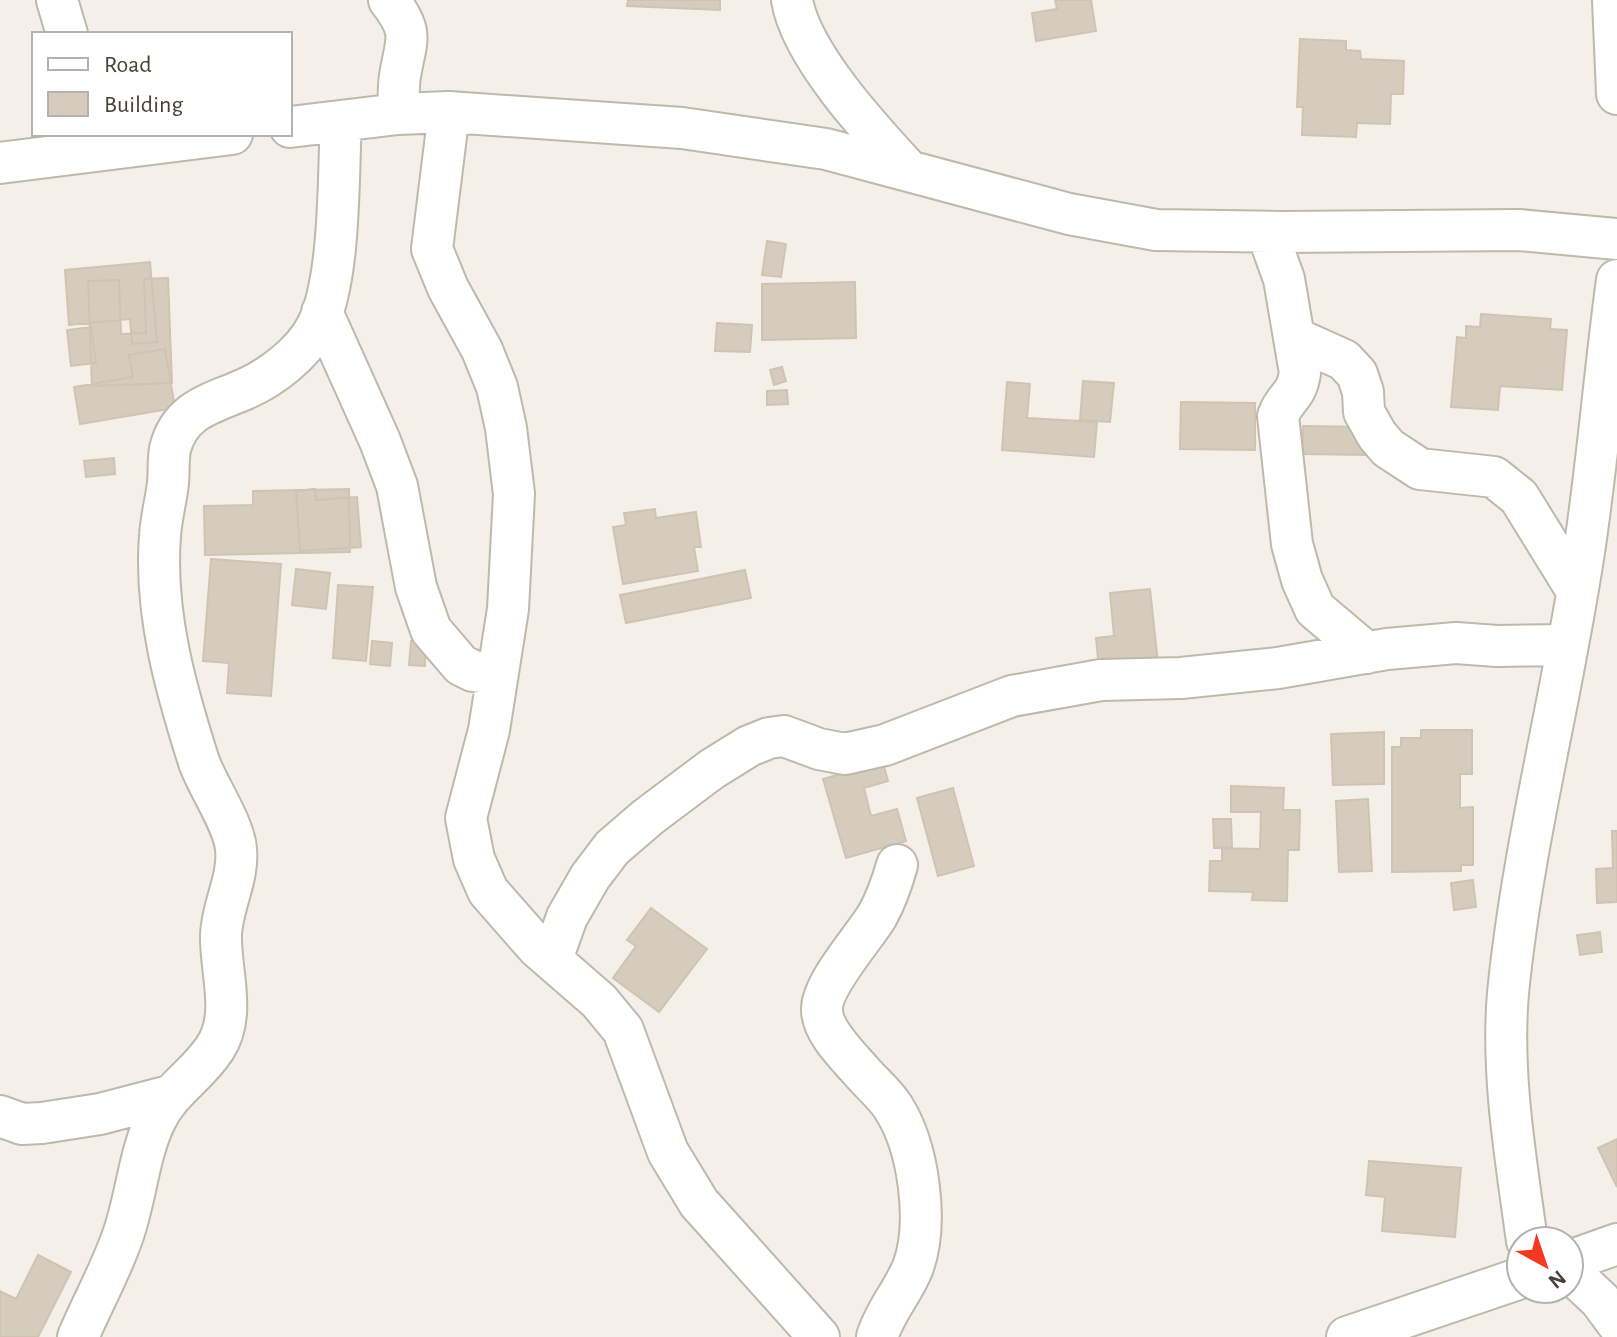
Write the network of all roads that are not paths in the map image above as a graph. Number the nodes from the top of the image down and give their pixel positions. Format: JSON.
{"nodes":[{"id":1,"x":57,"y":0,"type":"edge"},
{"id":2,"x":389,"y":0,"type":"edge"},
{"id":3,"x":792,"y":0,"type":"edge"},
{"id":4,"x":1613,"y":0,"type":"edge"},
{"id":5,"x":66,"y":32,"type":"edge"},
{"id":6,"x":1617,"y":94,"type":"edge"},
{"id":7,"x":449,"y":112,"type":"junction"},
{"id":8,"x":398,"y":114,"type":"junction"},
{"id":9,"x":341,"y":121,"type":"junction"},
{"id":10,"x":292,"y":127,"type":"edge"},
{"id":11,"x":198,"y":136,"type":"edge"},
{"id":12,"x":95,"y":142,"type":"edge"},
{"id":13,"x":0,"y":163,"type":"edge"},
{"id":14,"x":909,"y":171,"type":"junction"},
{"id":15,"x":1267,"y":232,"type":"junction"},
{"id":16,"x":1617,"y":239,"type":"edge"},
{"id":17,"x":1617,"y":280,"type":"edge"},
{"id":18,"x":322,"y":312,"type":"junction"},
{"id":19,"x":1295,"y":338,"type":"junction"},
{"id":20,"x":1577,"y":591,"type":"junction"},
{"id":21,"x":1567,"y":645,"type":"junction"},
{"id":22,"x":1367,"y":653,"type":"junction"},
{"id":23,"x":497,"y":674,"type":"junction"},
{"id":24,"x":897,"y":865,"type":"dead end"},
{"id":25,"x":552,"y":959,"type":"junction"},
{"id":26,"x":169,"y":1096,"type":"junction"},
{"id":27,"x":0,"y":1116,"type":"edge"},
{"id":28,"x":1525,"y":1225,"type":"edge"},
{"id":29,"x":1617,"y":1244,"type":"edge"},
{"id":30,"x":1585,"y":1255,"type":"edge"},
{"id":31,"x":1505,"y":1283,"type":"edge"},
{"id":32,"x":1585,"y":1286,"type":"edge"},
{"id":33,"x":1617,"y":1323,"type":"edge"},
{"id":34,"x":78,"y":1337,"type":"edge"},
{"id":35,"x":819,"y":1337,"type":"edge"},
{"id":36,"x":877,"y":1337,"type":"edge"},
{"id":37,"x":1347,"y":1337,"type":"edge"}],
"edges":[{"from":1,"to":5,"type":"street"},
{"from":2,"to":8,"type":"street"},
{"from":3,"to":14,"type":"street"},
{"from":4,"to":6,"type":"street"},
{"from":7,"to":8,"type":"street"},
{"from":7,"to":14,"type":"street"},
{"from":7,"to":23,"type":"street"},
{"from":8,"to":9,"type":"street"},
{"from":9,"to":10,"type":"street"},
{"from":9,"to":18,"type":"street"},
{"from":11,"to":12,"type":"street"},
{"from":12,"to":13,"type":"street"},
{"from":14,"to":15,"type":"street"},
{"from":15,"to":16,"type":"street"},
{"from":15,"to":19,"type":"street"},
{"from":17,"to":20,"type":"street"},
{"from":18,"to":23,"type":"street"},
{"from":18,"to":26,"type":"street"},
{"from":19,"to":20,"type":"street"},
{"from":19,"to":22,"type":"street"},
{"from":20,"to":21,"type":"street"},
{"from":21,"to":22,"type":"street"},
{"from":21,"to":28,"type":"street"},
{"from":22,"to":25,"type":"street"},
{"from":23,"to":25,"type":"street"},
{"from":24,"to":36,"type":"street"},
{"from":25,"to":35,"type":"street"},
{"from":26,"to":27,"type":"street"},
{"from":26,"to":34,"type":"street"},
{"from":29,"to":30,"type":"street"},
{"from":31,"to":37,"type":"street"},
{"from":32,"to":33,"type":"street"}]}
